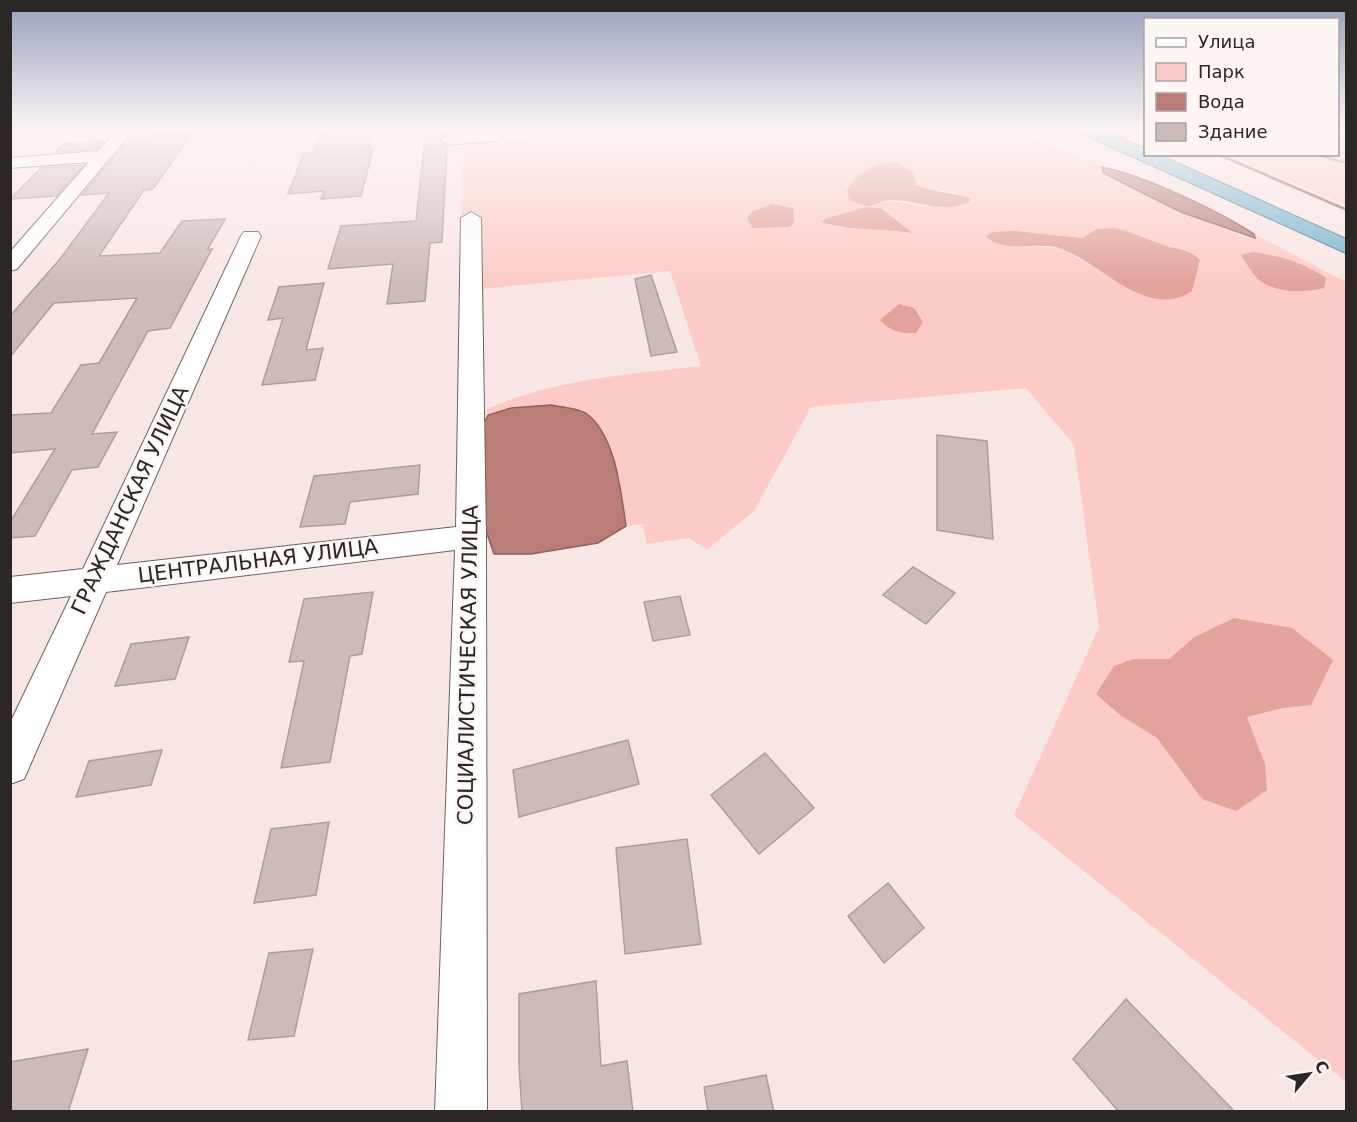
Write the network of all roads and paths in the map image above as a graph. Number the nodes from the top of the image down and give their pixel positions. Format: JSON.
{"nodes":[{"id":1,"x":83,"y":180,"type":"edge"},
{"id":2,"x":1199,"y":180,"type":"edge"},
{"id":3,"x":1225,"y":180,"type":"edge"},
{"id":4,"x":471,"y":218,"type":"dead end"},
{"id":5,"x":1347,"y":235,"type":"edge"},
{"id":6,"x":251,"y":236,"type":"dead end"},
{"id":7,"x":1347,"y":248,"type":"edge"},
{"id":8,"x":10,"y":265,"type":"edge"},
{"id":9,"x":471,"y":537,"type":"junction"},
{"id":10,"x":93,"y":580,"type":"junction"},
{"id":11,"x":10,"y":590,"type":"edge"},
{"id":12,"x":10,"y":766,"type":"edge"},
{"id":13,"x":461,"y":1112,"type":"edge"}],
"edges":[{"from":1,"to":8,"type":"street"},
{"from":2,"to":7,"type":"highway"},
{"from":3,"to":5,"type":"highway"},
{"from":4,"to":9,"type":"street","name":"СОЦИАЛИСТИЧЕСКАЯ УЛИЦА"},
{"from":6,"to":10,"type":"street","name":"ГРАЖДАНСКАЯ УЛИЦА"},
{"from":9,"to":10,"type":"street","name":"ЦЕНТРАЛЬНАЯ УЛИЦА"},
{"from":9,"to":13,"type":"street","name":"СОЦИАЛИСТИЧЕСКАЯ УЛИЦА"},
{"from":10,"to":11,"type":"street","name":"ЦЕНТРАЛЬНАЯ УЛИЦА"},
{"from":10,"to":12,"type":"street","name":"ГРАЖДАНСКАЯ УЛИЦА"}]}
